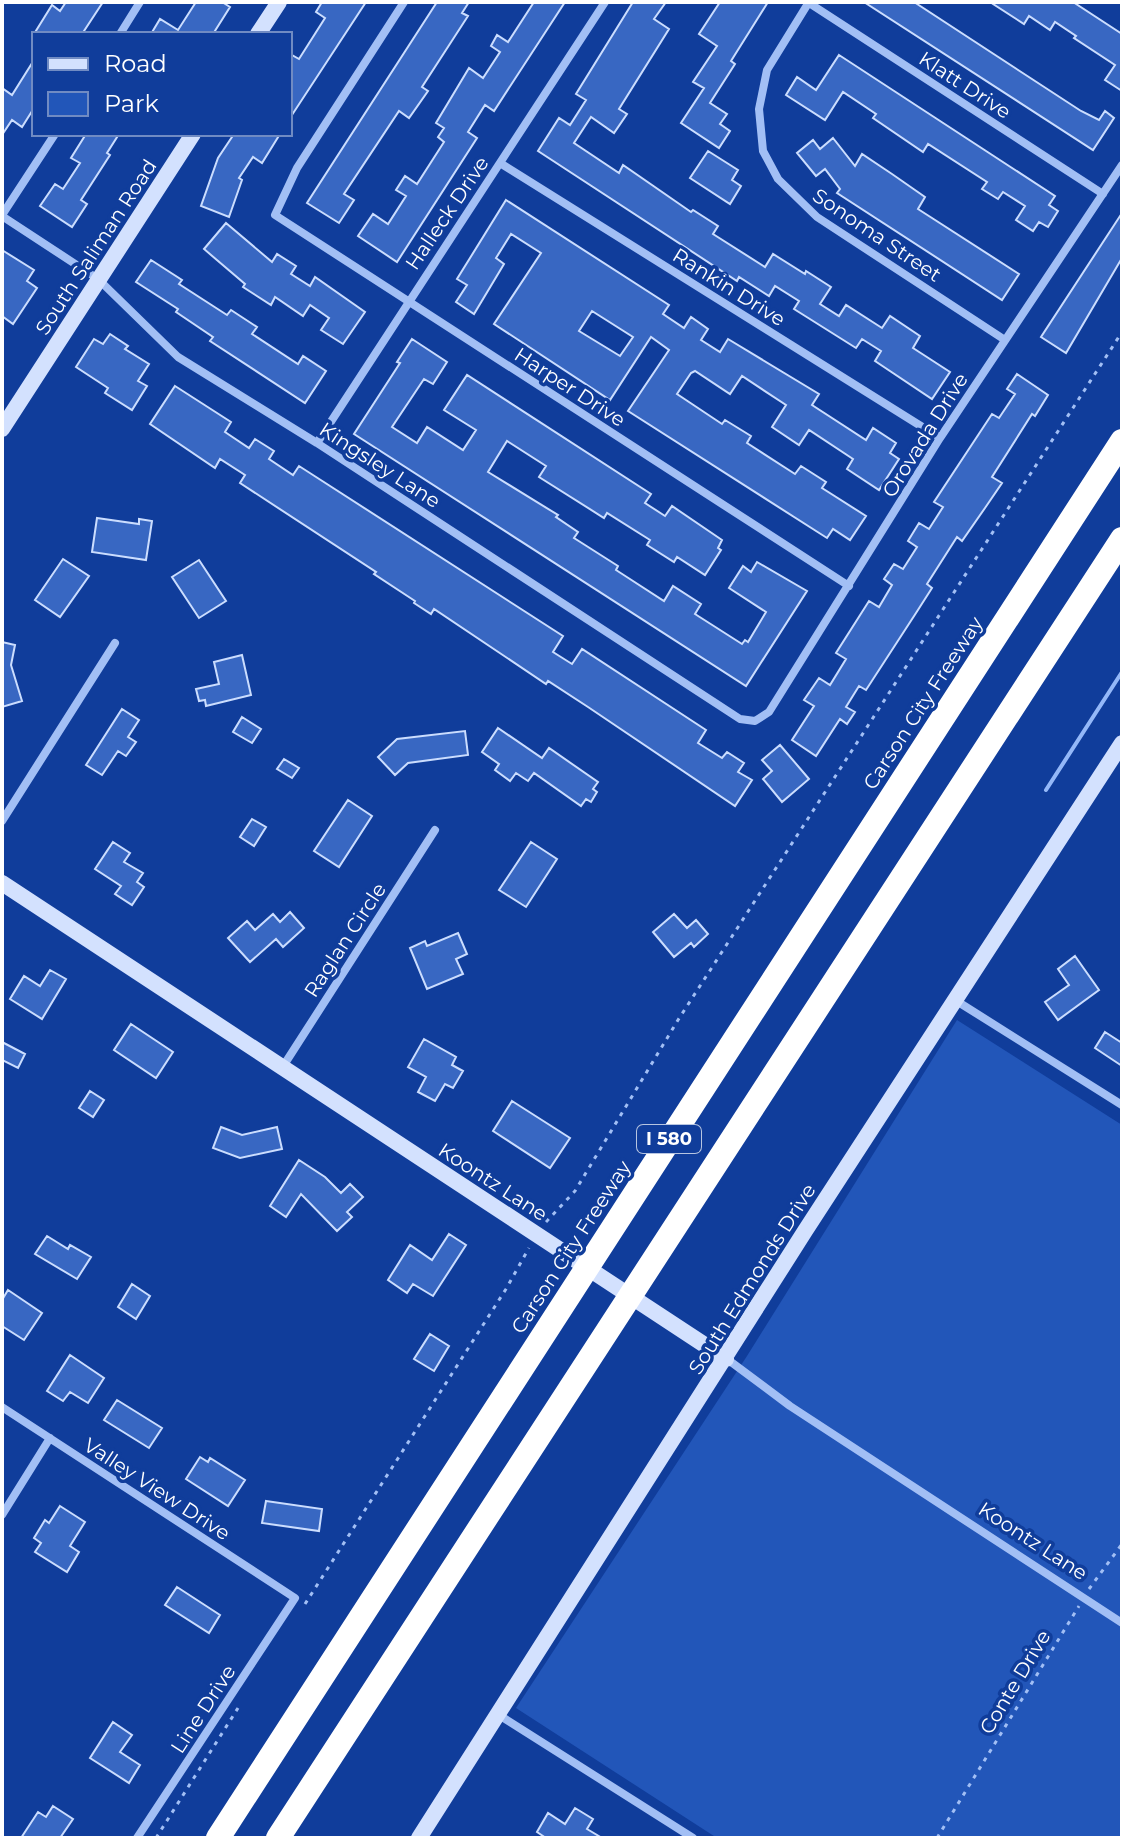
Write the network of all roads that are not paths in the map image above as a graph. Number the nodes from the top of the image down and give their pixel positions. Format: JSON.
{"nodes":[{"id":1,"x":140,"y":2,"type":"edge"},
{"id":2,"x":279,"y":2,"type":"edge"},
{"id":3,"x":404,"y":2,"type":"edge"},
{"id":4,"x":605,"y":2,"type":"edge"},
{"id":5,"x":809,"y":3,"type":"edge"},
{"id":6,"x":121,"y":32,"type":"edge"},
{"id":7,"x":259,"y":32,"type":"edge"},
{"id":8,"x":54,"y":136,"type":"edge"},
{"id":9,"x":192,"y":136,"type":"edge"},
{"id":10,"x":500,"y":163,"type":"junction"},
{"id":11,"x":1122,"y":165,"type":"edge"},
{"id":12,"x":1103,"y":194,"type":"junction"},
{"id":13,"x":2,"y":216,"type":"edge"},
{"id":14,"x":98,"y":279,"type":"junction"},
{"id":15,"x":408,"y":301,"type":"junction"},
{"id":16,"x":1005,"y":340,"type":"junction"},
{"id":17,"x":2,"y":429,"type":"edge"},
{"id":18,"x":940,"y":438,"type":"junction"},
{"id":19,"x":1122,"y":441,"type":"edge"},
{"id":20,"x":317,"y":443,"type":"junction"},
{"id":21,"x":1122,"y":539,"type":"edge"},
{"id":22,"x":849,"y":586,"type":"junction"},
{"id":23,"x":115,"y":643,"type":"dead end"},
{"id":24,"x":755,"y":721,"type":"joint"},
{"id":25,"x":1122,"y":743,"type":"edge"},
{"id":26,"x":2,"y":821,"type":"edge"},
{"id":27,"x":435,"y":830,"type":"dead end"},
{"id":28,"x":2,"y":883,"type":"edge"},
{"id":29,"x":955,"y":1000,"type":"junction"},
{"id":30,"x":282,"y":1068,"type":"junction"},
{"id":31,"x":1122,"y":1105,"type":"edge"},
{"id":32,"x":726,"y":1359,"type":"junction"},
{"id":33,"x":2,"y":1407,"type":"edge"},
{"id":34,"x":50,"y":1438,"type":"junction"},
{"id":35,"x":2,"y":1515,"type":"edge"},
{"id":36,"x":295,"y":1598,"type":"joint"},
{"id":37,"x":1122,"y":1623,"type":"edge"},
{"id":38,"x":499,"y":1715,"type":"junction"},
{"id":39,"x":137,"y":1838,"type":"edge"},
{"id":40,"x":218,"y":1838,"type":"edge"},
{"id":41,"x":278,"y":1838,"type":"edge"},
{"id":42,"x":419,"y":1838,"type":"edge"},
{"id":43,"x":693,"y":1838,"type":"edge"}],
"edges":[{"from":1,"to":6,"type":"street"},
{"from":2,"to":7,"type":"street"},
{"from":3,"to":15,"type":"street","name":"Harper Drive"},
{"from":4,"to":10,"type":"street","name":"Halleck Drive"},
{"from":5,"to":12,"type":"street","name":"Klatt Drive"},
{"from":5,"to":16,"type":"street","name":"Sonoma Street"},
{"from":8,"to":13,"type":"street"},
{"from":9,"to":14,"type":"street","name":"South Saliman Road"},
{"from":10,"to":15,"type":"street","name":"Halleck Drive"},
{"from":10,"to":18,"type":"street","name":"Rankin Drive"},
{"from":11,"to":12,"type":"street","name":"Orovada Drive"},
{"from":12,"to":16,"type":"street","name":"Orovada Drive"},
{"from":13,"to":14,"type":"street","name":"Kingsley Lane"},
{"from":14,"to":17,"type":"street","name":"South Saliman Road"},
{"from":14,"to":20,"type":"street","name":"Kingsley Lane"},
{"from":15,"to":20,"type":"street","name":"Halleck Drive"},
{"from":15,"to":22,"type":"street","name":"Harper Drive"},
{"from":16,"to":18,"type":"street","name":"Orovada Drive"},
{"from":18,"to":22,"type":"street","name":"Orovada Drive"},
{"from":19,"to":40,"type":"highway","name":"Carson City Freeway","number":"I 580"},
{"from":20,"to":24,"type":"street","name":"Kingsley Lane"},
{"from":21,"to":41,"type":"highway","number":"I 580"},
{"from":22,"to":24,"type":"street","name":"Orovada Drive"},
{"from":23,"to":26,"type":"street"},
{"from":25,"to":29,"type":"street","name":"South Edmonds Drive"},
{"from":27,"to":30,"type":"street","name":"Raglan Circle"},
{"from":28,"to":30,"type":"street","name":"Koontz Lane"},
{"from":29,"to":31,"type":"street"},
{"from":29,"to":32,"type":"street","name":"South Edmonds Drive"},
{"from":30,"to":32,"type":"street","name":"Koontz Lane"},
{"from":32,"to":37,"type":"street","name":"Koontz Lane"},
{"from":32,"to":38,"type":"street","name":"South Edmonds Drive"},
{"from":33,"to":34,"type":"street","name":"Valley View Drive"},
{"from":34,"to":35,"type":"street"},
{"from":34,"to":36,"type":"street","name":"Valley View Drive"},
{"from":36,"to":39,"type":"street","name":"Line Drive"},
{"from":38,"to":42,"type":"street","name":"South Edmonds Drive"},
{"from":38,"to":43,"type":"street"}]}
